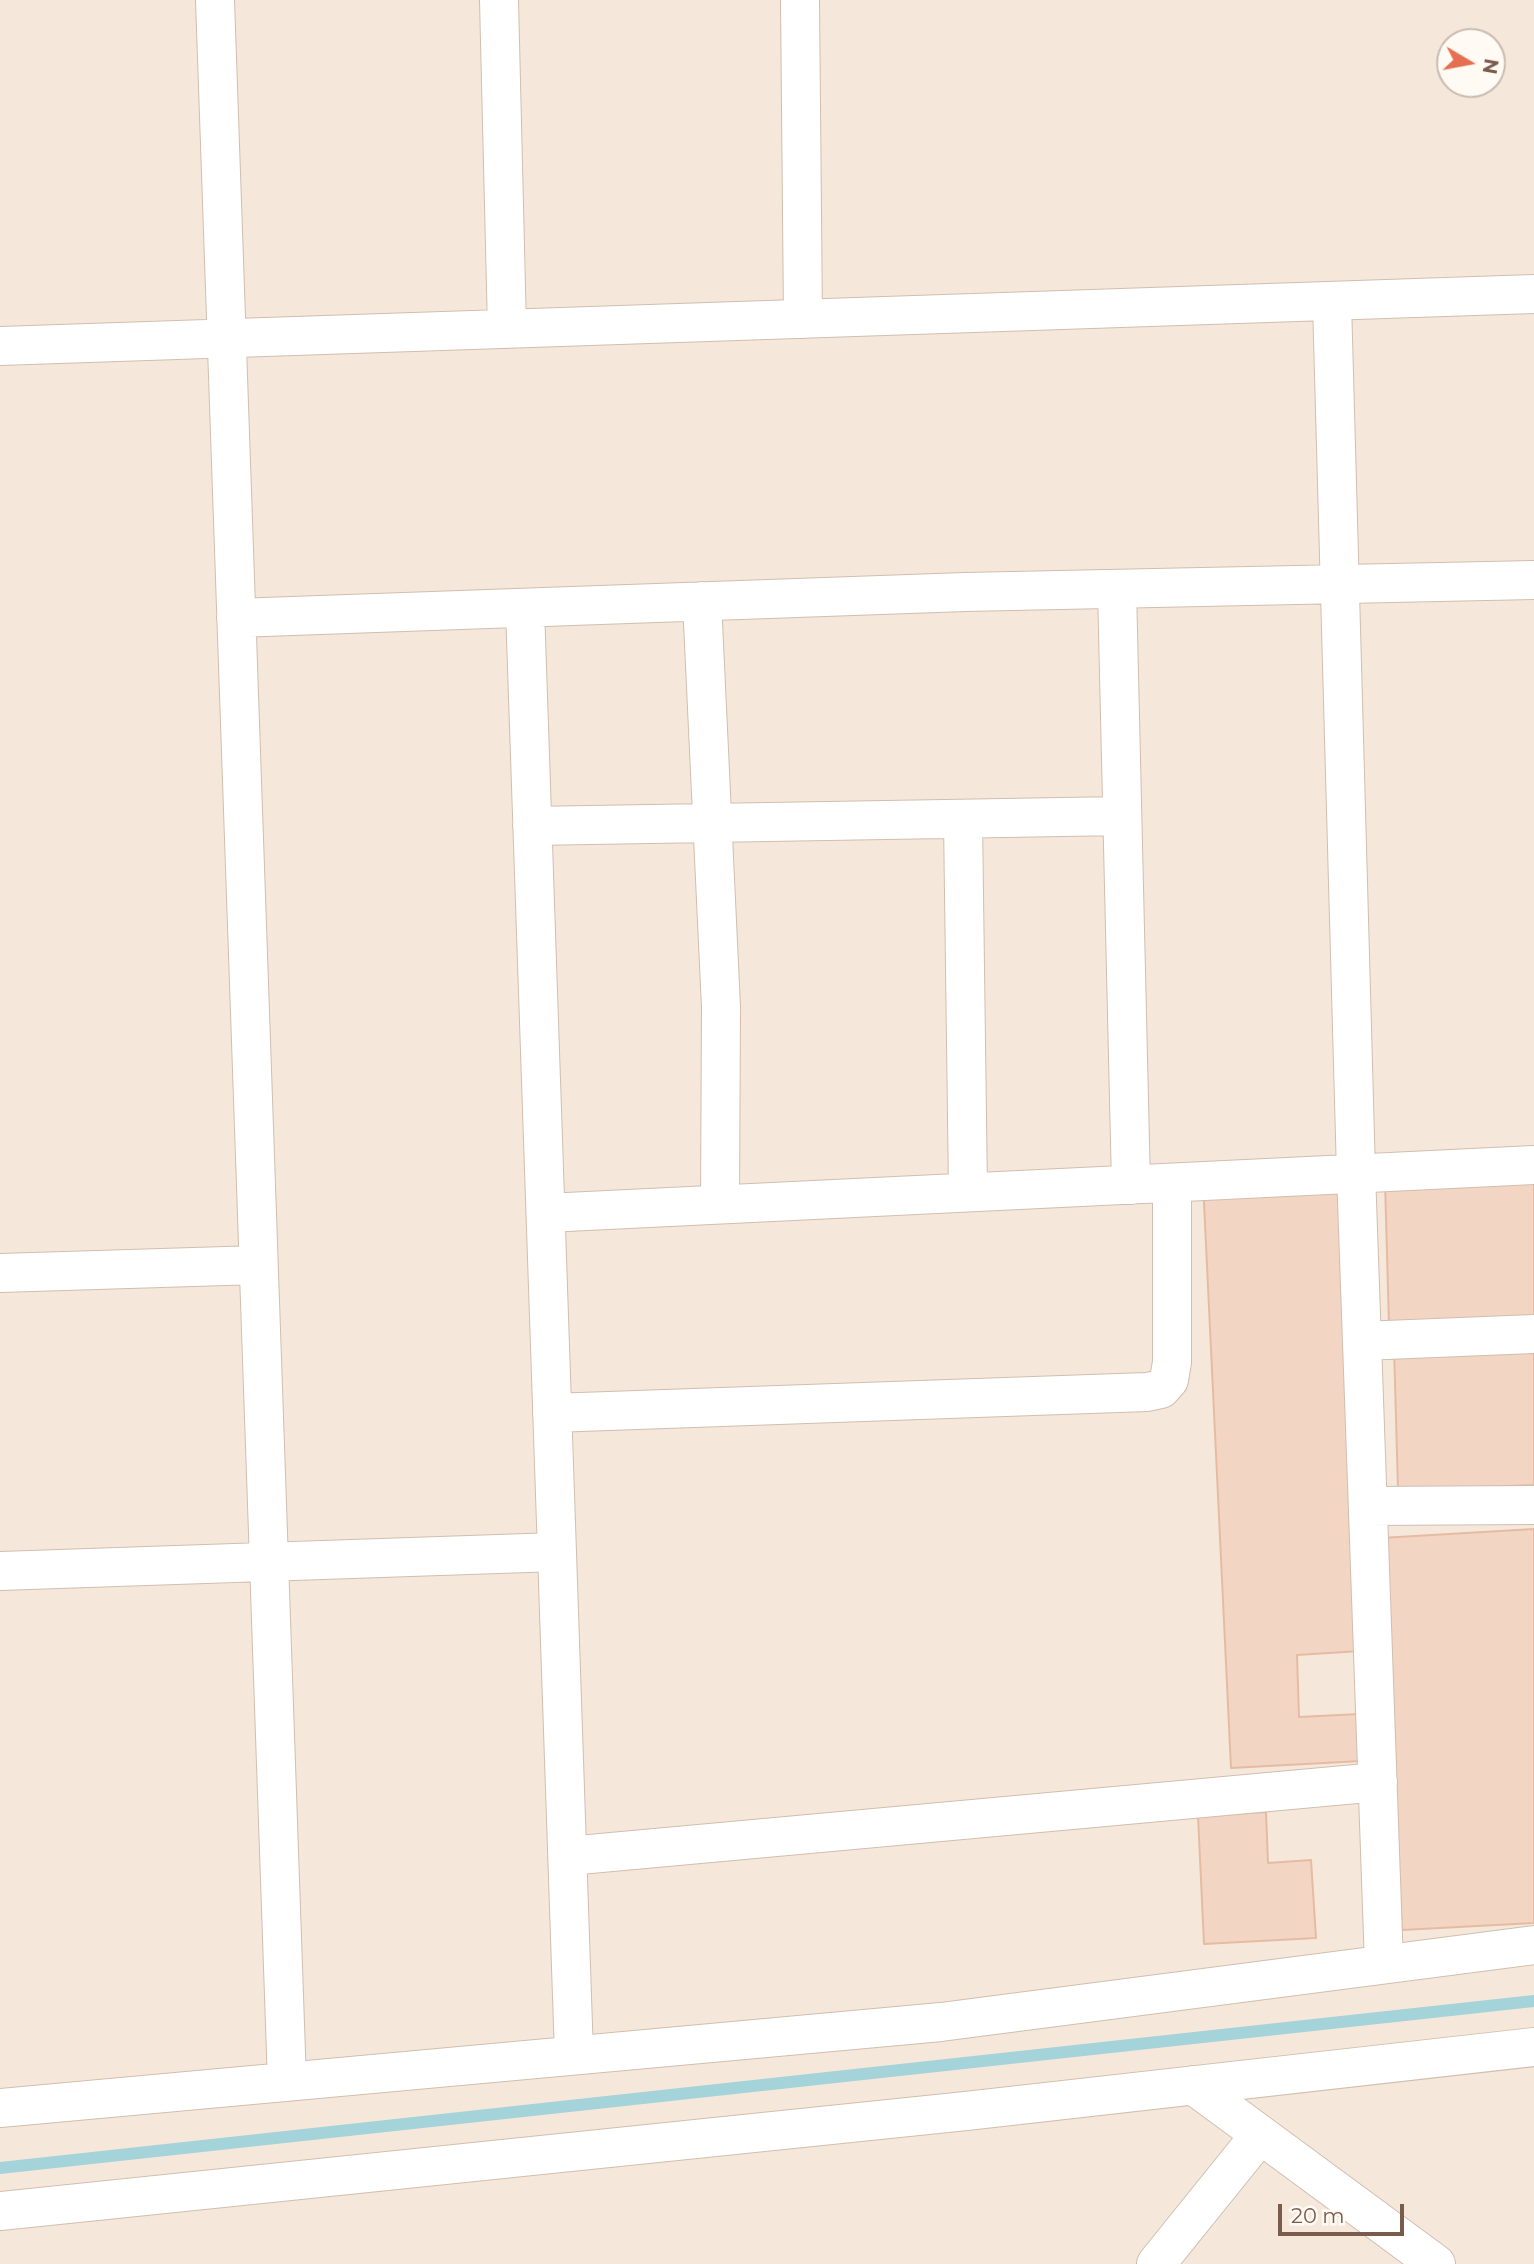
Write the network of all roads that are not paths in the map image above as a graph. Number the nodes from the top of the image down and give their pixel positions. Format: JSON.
{"nodes":[{"id":1,"x":215,"y":0,"type":"edge"},
{"id":2,"x":499,"y":0,"type":"edge"},
{"id":3,"x":800,"y":0,"type":"edge"},
{"id":4,"x":1534,"y":294,"type":"edge"},
{"id":5,"x":1332,"y":302,"type":"junction"},
{"id":6,"x":803,"y":319,"type":"junction"},
{"id":7,"x":507,"y":330,"type":"junction"},
{"id":8,"x":226,"y":338,"type":"junction"},
{"id":9,"x":0,"y":346,"type":"edge"},
{"id":10,"x":1534,"y":580,"type":"edge"},
{"id":11,"x":1338,"y":585,"type":"junction"},
{"id":12,"x":1117,"y":589,"type":"junction"},
{"id":13,"x":702,"y":601,"type":"junction"},
{"id":14,"x":525,"y":608,"type":"junction"},
{"id":15,"x":236,"y":618,"type":"junction"},
{"id":16,"x":1122,"y":816,"type":"junction"},
{"id":17,"x":963,"y":819,"type":"junction"},
{"id":18,"x":713,"y":822,"type":"junction"},
{"id":19,"x":532,"y":826,"type":"junction"},
{"id":20,"x":1534,"y":1165,"type":"edge"},
{"id":21,"x":1356,"y":1173,"type":"junction"},
{"id":22,"x":1172,"y":1182,"type":"junction"},
{"id":23,"x":1130,"y":1185,"type":"junction"},
{"id":24,"x":968,"y":1192,"type":"junction"},
{"id":25,"x":720,"y":1204,"type":"junction"},
{"id":26,"x":546,"y":1213,"type":"junction"},
{"id":27,"x":258,"y":1265,"type":"junction"},
{"id":28,"x":0,"y":1273,"type":"edge"},
{"id":29,"x":1534,"y":1334,"type":"edge"},
{"id":30,"x":1362,"y":1340,"type":"junction"},
{"id":31,"x":552,"y":1413,"type":"junction"},
{"id":32,"x":1534,"y":1505,"type":"edge"},
{"id":33,"x":1368,"y":1506,"type":"junction"},
{"id":34,"x":557,"y":1552,"type":"junction"},
{"id":35,"x":269,"y":1563,"type":"junction"},
{"id":36,"x":0,"y":1572,"type":"edge"},
{"id":37,"x":1378,"y":1782,"type":"junction"},
{"id":38,"x":568,"y":1856,"type":"junction"},
{"id":39,"x":1534,"y":1945,"type":"edge"},
{"id":40,"x":1384,"y":1964,"type":"junction"},
{"id":41,"x":1534,"y":2047,"type":"edge"},
{"id":42,"x":575,"y":2055,"type":"junction"},
{"id":43,"x":287,"y":2082,"type":"junction"},
{"id":44,"x":1193,"y":2085,"type":"junction"},
{"id":45,"x":0,"y":2108,"type":"edge"},
{"id":46,"x":1260,"y":2135,"type":"junction"},
{"id":47,"x":0,"y":2211,"type":"edge"},
{"id":48,"x":1156,"y":2264,"type":"edge"},
{"id":49,"x":1436,"y":2264,"type":"edge"}],
"edges":[{"from":1,"to":8,"type":"street"},
{"from":2,"to":7,"type":"street"},
{"from":3,"to":6,"type":"street"},
{"from":4,"to":5,"type":"street"},
{"from":5,"to":6,"type":"street"},
{"from":5,"to":11,"type":"street"},
{"from":6,"to":7,"type":"street"},
{"from":7,"to":8,"type":"street"},
{"from":8,"to":9,"type":"street"},
{"from":8,"to":15,"type":"street"},
{"from":10,"to":11,"type":"street"},
{"from":11,"to":12,"type":"street"},
{"from":11,"to":21,"type":"street"},
{"from":12,"to":13,"type":"street"},
{"from":12,"to":16,"type":"street"},
{"from":13,"to":14,"type":"street"},
{"from":13,"to":18,"type":"street"},
{"from":14,"to":15,"type":"street"},
{"from":14,"to":19,"type":"street"},
{"from":15,"to":27,"type":"street"},
{"from":16,"to":17,"type":"street"},
{"from":16,"to":23,"type":"street"},
{"from":17,"to":18,"type":"street"},
{"from":17,"to":24,"type":"street"},
{"from":18,"to":19,"type":"street"},
{"from":18,"to":25,"type":"street"},
{"from":19,"to":26,"type":"street"},
{"from":20,"to":21,"type":"street"},
{"from":21,"to":22,"type":"street"},
{"from":21,"to":30,"type":"street"},
{"from":22,"to":23,"type":"street"},
{"from":22,"to":31,"type":"street"},
{"from":23,"to":24,"type":"street"},
{"from":24,"to":25,"type":"street"},
{"from":25,"to":26,"type":"street"},
{"from":26,"to":31,"type":"street"},
{"from":27,"to":28,"type":"street"},
{"from":27,"to":35,"type":"street"},
{"from":29,"to":30,"type":"street"},
{"from":30,"to":33,"type":"street"},
{"from":31,"to":34,"type":"street"},
{"from":32,"to":33,"type":"street"},
{"from":33,"to":37,"type":"street"},
{"from":34,"to":35,"type":"street"},
{"from":34,"to":38,"type":"street"},
{"from":35,"to":36,"type":"street"},
{"from":35,"to":43,"type":"street"},
{"from":37,"to":38,"type":"street"},
{"from":37,"to":40,"type":"street"},
{"from":38,"to":42,"type":"street"},
{"from":39,"to":40,"type":"street"},
{"from":40,"to":42,"type":"street"},
{"from":41,"to":44,"type":"street"},
{"from":42,"to":43,"type":"street"},
{"from":43,"to":45,"type":"street"},
{"from":44,"to":46,"type":"street"},
{"from":44,"to":47,"type":"street"},
{"from":46,"to":48,"type":"street"},
{"from":46,"to":49,"type":"street"}]}
